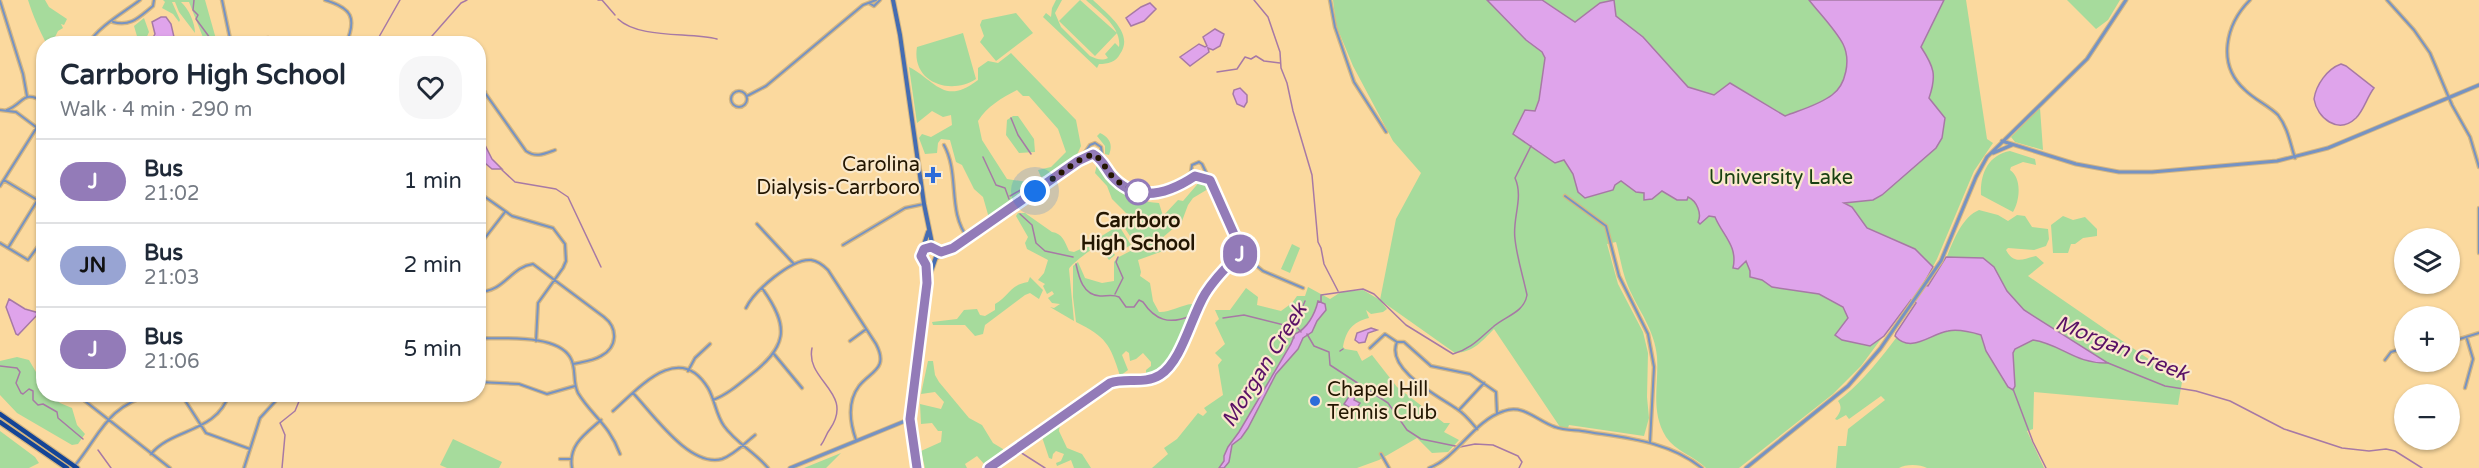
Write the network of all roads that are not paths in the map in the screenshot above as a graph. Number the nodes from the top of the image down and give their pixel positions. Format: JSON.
{"nodes":[{"id":1,"x":140,"y":0,"type":"edge"},
{"id":2,"x":154,"y":0,"type":"edge"},
{"id":3,"x":222,"y":0,"type":"edge"},
{"id":4,"x":325,"y":0,"type":"edge"},
{"id":5,"x":876,"y":0,"type":"edge"},
{"id":6,"x":880,"y":0,"type":"edge"},
{"id":7,"x":893,"y":0,"type":"edge"},
{"id":8,"x":1330,"y":0,"type":"edge"},
{"id":9,"x":2126,"y":0,"type":"edge"},
{"id":10,"x":2250,"y":0,"type":"edge"},
{"id":11,"x":2387,"y":0,"type":"edge"},
{"id":12,"x":0,"y":1,"type":"edge"},
{"id":13,"x":869,"y":3,"type":"junction"},
{"id":14,"x":113,"y":22,"type":"junction"},
{"id":15,"x":93,"y":36,"type":"edge"},
{"id":16,"x":228,"y":36,"type":"edge"},
{"id":17,"x":349,"y":36,"type":"edge"},
{"id":18,"x":2479,"y":85,"type":"edge"},
{"id":19,"x":486,"y":93,"type":"edge"},
{"id":20,"x":27,"y":96,"type":"junction"},
{"id":21,"x":747,"y":96,"type":"junction"},
{"id":22,"x":2449,"y":97,"type":"junction"},
{"id":23,"x":36,"y":98,"type":"edge"},
{"id":24,"x":18,"y":104,"type":"junction"},
{"id":25,"x":0,"y":110,"type":"edge"},
{"id":26,"x":7,"y":110,"type":"junction"},
{"id":27,"x":18,"y":114,"type":"junction"},
{"id":28,"x":36,"y":128,"type":"joint"},
{"id":29,"x":1386,"y":132,"type":"dead end"},
{"id":30,"x":2002,"y":141,"type":"junction"},
{"id":31,"x":944,"y":145,"type":"dead end"},
{"id":32,"x":2014,"y":145,"type":"junction"},
{"id":33,"x":1089,"y":149,"type":"junction"},
{"id":34,"x":555,"y":150,"type":"dead end"},
{"id":35,"x":1100,"y":152,"type":"junction"},
{"id":36,"x":1094,"y":154,"type":"junction"},
{"id":37,"x":1987,"y":157,"type":"junction"},
{"id":38,"x":2295,"y":158,"type":"junction"},
{"id":39,"x":1078,"y":161,"type":"junction"},
{"id":40,"x":1104,"y":164,"type":"junction"},
{"id":41,"x":2479,"y":167,"type":"edge"},
{"id":42,"x":1204,"y":170,"type":"junction"},
{"id":43,"x":1191,"y":172,"type":"junction"},
{"id":44,"x":1197,"y":176,"type":"junction"},
{"id":45,"x":4,"y":180,"type":"junction"},
{"id":46,"x":1210,"y":180,"type":"junction"},
{"id":47,"x":1183,"y":184,"type":"junction"},
{"id":48,"x":0,"y":186,"type":"edge"},
{"id":49,"x":1565,"y":196,"type":"dead end"},
{"id":50,"x":486,"y":198,"type":"edge"},
{"id":51,"x":36,"y":200,"type":"edge"},
{"id":52,"x":36,"y":203,"type":"edge"},
{"id":53,"x":924,"y":204,"type":"junction"},
{"id":54,"x":2479,"y":208,"type":"edge"},
{"id":55,"x":505,"y":212,"type":"junction"},
{"id":56,"x":757,"y":224,"type":"dead end"},
{"id":57,"x":928,"y":230,"type":"junction"},
{"id":58,"x":486,"y":237,"type":"edge"},
{"id":59,"x":968,"y":238,"type":"junction"},
{"id":60,"x":0,"y":243,"type":"edge"},
{"id":61,"x":843,"y":245,"type":"dead end"},
{"id":62,"x":8,"y":248,"type":"junction"},
{"id":63,"x":953,"y":248,"type":"junction"},
{"id":64,"x":36,"y":249,"type":"edge"},
{"id":65,"x":924,"y":249,"type":"junction"},
{"id":66,"x":934,"y":249,"type":"junction"},
{"id":67,"x":1242,"y":252,"type":"junction"},
{"id":68,"x":2479,"y":253,"type":"edge"},
{"id":69,"x":934,"y":260,"type":"junction"},
{"id":70,"x":924,"y":261,"type":"junction"},
{"id":71,"x":794,"y":264,"type":"junction"},
{"id":72,"x":555,"y":280,"type":"junction"},
{"id":73,"x":927,"y":283,"type":"junction"},
{"id":74,"x":762,"y":288,"type":"junction"},
{"id":75,"x":1303,"y":288,"type":"dead end"},
{"id":76,"x":486,"y":291,"type":"edge"},
{"id":77,"x":746,"y":308,"type":"dead end"},
{"id":78,"x":865,"y":330,"type":"junction"},
{"id":79,"x":2479,"y":333,"type":"edge"},
{"id":80,"x":486,"y":338,"type":"edge"},
{"id":81,"x":2467,"y":339,"type":"junction"},
{"id":82,"x":2460,"y":340,"type":"edge"},
{"id":83,"x":536,"y":341,"type":"junction"},
{"id":84,"x":850,"y":341,"type":"dead end"},
{"id":85,"x":1397,"y":342,"type":"junction"},
{"id":86,"x":710,"y":344,"type":"dead end"},
{"id":87,"x":1370,"y":348,"type":"dead end"},
{"id":88,"x":2394,"y":350,"type":"edge"},
{"id":89,"x":774,"y":354,"type":"junction"},
{"id":90,"x":2385,"y":360,"type":"dead end"},
{"id":91,"x":573,"y":364,"type":"junction"},
{"id":92,"x":688,"y":371,"type":"junction"},
{"id":93,"x":486,"y":382,"type":"edge"},
{"id":94,"x":1484,"y":383,"type":"junction"},
{"id":95,"x":575,"y":386,"type":"junction"},
{"id":96,"x":802,"y":387,"type":"dead end"},
{"id":97,"x":2465,"y":388,"type":"dead end"},
{"id":98,"x":633,"y":393,"type":"junction"},
{"id":99,"x":713,"y":400,"type":"junction"},
{"id":100,"x":85,"y":402,"type":"edge"},
{"id":101,"x":131,"y":402,"type":"edge"},
{"id":102,"x":186,"y":402,"type":"edge"},
{"id":103,"x":225,"y":402,"type":"edge"},
{"id":104,"x":275,"y":402,"type":"edge"},
{"id":105,"x":1459,"y":410,"type":"junction"},
{"id":106,"x":613,"y":411,"type":"dead end"},
{"id":107,"x":0,"y":414,"type":"edge"},
{"id":108,"x":1498,"y":414,"type":"junction"},
{"id":109,"x":910,"y":419,"type":"junction"},
{"id":110,"x":602,"y":420,"type":"junction"},
{"id":111,"x":108,"y":421,"type":"junction"},
{"id":112,"x":0,"y":422,"type":"edge"},
{"id":113,"x":201,"y":427,"type":"junction"},
{"id":114,"x":1477,"y":429,"type":"junction"},
{"id":115,"x":755,"y":435,"type":"dead end"},
{"id":116,"x":857,"y":441,"type":"junction"},
{"id":117,"x":1650,"y":442,"type":"junction"},
{"id":118,"x":743,"y":445,"type":"junction"},
{"id":119,"x":250,"y":449,"type":"junction"},
{"id":120,"x":151,"y":454,"type":"junction"},
{"id":121,"x":620,"y":454,"type":"dead end"},
{"id":122,"x":1381,"y":454,"type":"dead end"},
{"id":123,"x":560,"y":459,"type":"dead end"},
{"id":124,"x":571,"y":459,"type":"junction"},
{"id":125,"x":75,"y":467,"type":"edge"},
{"id":126,"x":67,"y":468,"type":"edge"},
{"id":127,"x":170,"y":468,"type":"edge"},
{"id":128,"x":244,"y":468,"type":"edge"},
{"id":129,"x":572,"y":468,"type":"edge"},
{"id":130,"x":768,"y":468,"type":"edge"},
{"id":131,"x":790,"y":468,"type":"edge"},
{"id":132,"x":917,"y":468,"type":"edge"},
{"id":133,"x":989,"y":468,"type":"edge"},
{"id":134,"x":1389,"y":468,"type":"edge"},
{"id":135,"x":1429,"y":468,"type":"edge"},
{"id":136,"x":1702,"y":468,"type":"edge"},
{"id":137,"x":1746,"y":468,"type":"edge"}],
"edges":[{"from":1,"to":14,"type":"street"},
{"from":2,"to":14,"type":"street"},
{"from":3,"to":16,"type":"street"},
{"from":4,"to":17,"type":"street"},
{"from":5,"to":13,"type":"street"},
{"from":6,"to":13,"type":"street"},
{"from":7,"to":53,"type":"main road"},
{"from":8,"to":29,"type":"street"},
{"from":9,"to":30,"type":"street"},
{"from":10,"to":38,"type":"street"},
{"from":11,"to":22,"type":"street"},
{"from":12,"to":20,"type":"street"},
{"from":13,"to":21,"type":"street"},
{"from":14,"to":15,"type":"street"},
{"from":18,"to":22,"type":"street"},
{"from":19,"to":34,"type":"street"},
{"from":20,"to":23,"type":"street"},
{"from":20,"to":24,"type":"street"},
{"from":21,"to":21,"type":"street"},
{"from":22,"to":38,"type":"street"},
{"from":22,"to":41,"type":"street"},
{"from":24,"to":26,"type":"street"},
{"from":24,"to":27,"type":"street"},
{"from":25,"to":26,"type":"street"},
{"from":26,"to":27,"type":"street"},
{"from":27,"to":28,"type":"street"},
{"from":28,"to":45,"type":"street"},
{"from":30,"to":32,"type":"street"},
{"from":30,"to":37,"type":"street"},
{"from":31,"to":59,"type":"street"},
{"from":32,"to":37,"type":"street"},
{"from":32,"to":38,"type":"street"},
{"from":33,"to":35,"type":"street"},
{"from":33,"to":36,"type":"street"},
{"from":33,"to":39,"type":"street"},
{"from":35,"to":36,"type":"street"},
{"from":35,"to":40,"type":"street"},
{"from":36,"to":39,"type":"street"},
{"from":36,"to":40,"type":"street"},
{"from":37,"to":137,"type":"street"},
{"from":39,"to":59,"type":"street"},
{"from":40,"to":47,"type":"street"},
{"from":42,"to":43,"type":"street"},
{"from":42,"to":44,"type":"street"},
{"from":42,"to":46,"type":"street"},
{"from":43,"to":44,"type":"street"},
{"from":43,"to":47,"type":"street"},
{"from":44,"to":46,"type":"street"},
{"from":44,"to":47,"type":"street"},
{"from":45,"to":48,"type":"street"},
{"from":45,"to":51,"type":"street"},
{"from":46,"to":67,"type":"street"},
{"from":49,"to":117,"type":"street"},
{"from":50,"to":55,"type":"street"},
{"from":52,"to":62,"type":"street"},
{"from":53,"to":57,"type":"main road"},
{"from":53,"to":61,"type":"street"},
{"from":54,"to":68,"type":"street"},
{"from":55,"to":58,"type":"street"},
{"from":55,"to":72,"type":"street"},
{"from":56,"to":71,"type":"street"},
{"from":57,"to":65,"type":"main road"},
{"from":57,"to":66,"type":"main road"},
{"from":59,"to":63,"type":"street"},
{"from":60,"to":62,"type":"street"},
{"from":62,"to":64,"type":"street"},
{"from":63,"to":66,"type":"street"},
{"from":63,"to":69,"type":"street"},
{"from":65,"to":66,"type":"main road"},
{"from":65,"to":70,"type":"main road"},
{"from":66,"to":69,"type":"main road"},
{"from":67,"to":75,"type":"street"},
{"from":67,"to":133,"type":"street"},
{"from":69,"to":70,"type":"main road"},
{"from":69,"to":73,"type":"main road"},
{"from":70,"to":73,"type":"main road"},
{"from":71,"to":74,"type":"street"},
{"from":71,"to":78,"type":"street"},
{"from":72,"to":76,"type":"street"},
{"from":72,"to":83,"type":"street"},
{"from":72,"to":91,"type":"street"},
{"from":73,"to":109,"type":"main road"},
{"from":74,"to":77,"type":"street"},
{"from":74,"to":89,"type":"street"},
{"from":78,"to":84,"type":"street"},
{"from":78,"to":116,"type":"street"},
{"from":79,"to":81,"type":"street"},
{"from":80,"to":83,"type":"street"},
{"from":81,"to":82,"type":"street"},
{"from":81,"to":97,"type":"street"},
{"from":83,"to":91,"type":"street"},
{"from":85,"to":87,"type":"street"},
{"from":85,"to":94,"type":"street"},
{"from":85,"to":105,"type":"street"},
{"from":86,"to":92,"type":"street"},
{"from":88,"to":90,"type":"street"},
{"from":89,"to":96,"type":"street"},
{"from":89,"to":99,"type":"street"},
{"from":91,"to":95,"type":"street"},
{"from":92,"to":98,"type":"street"},
{"from":92,"to":99,"type":"street"},
{"from":93,"to":95,"type":"street"},
{"from":94,"to":105,"type":"street"},
{"from":94,"to":108,"type":"street"},
{"from":95,"to":110,"type":"street"},
{"from":98,"to":106,"type":"street"},
{"from":98,"to":118,"type":"street"},
{"from":99,"to":118,"type":"street"},
{"from":100,"to":111,"type":"street"},
{"from":101,"to":111,"type":"street"},
{"from":102,"to":113,"type":"street"},
{"from":103,"to":113,"type":"street"},
{"from":104,"to":119,"type":"street"},
{"from":105,"to":114,"type":"street"},
{"from":107,"to":125,"type":"highway"},
{"from":108,"to":114,"type":"street"},
{"from":108,"to":117,"type":"street"},
{"from":109,"to":116,"type":"street"},
{"from":109,"to":132,"type":"main road"},
{"from":110,"to":121,"type":"street"},
{"from":110,"to":124,"type":"street"},
{"from":111,"to":120,"type":"street"},
{"from":111,"to":125,"type":"street"},
{"from":112,"to":126,"type":"highway"},
{"from":113,"to":119,"type":"street"},
{"from":113,"to":120,"type":"street"},
{"from":114,"to":135,"type":"street"},
{"from":115,"to":118,"type":"street"},
{"from":116,"to":131,"type":"street"},
{"from":117,"to":136,"type":"street"},
{"from":118,"to":130,"type":"street"},
{"from":119,"to":128,"type":"street"},
{"from":120,"to":127,"type":"street"},
{"from":122,"to":134,"type":"street"},
{"from":123,"to":124,"type":"street"},
{"from":124,"to":129,"type":"street"}]}
